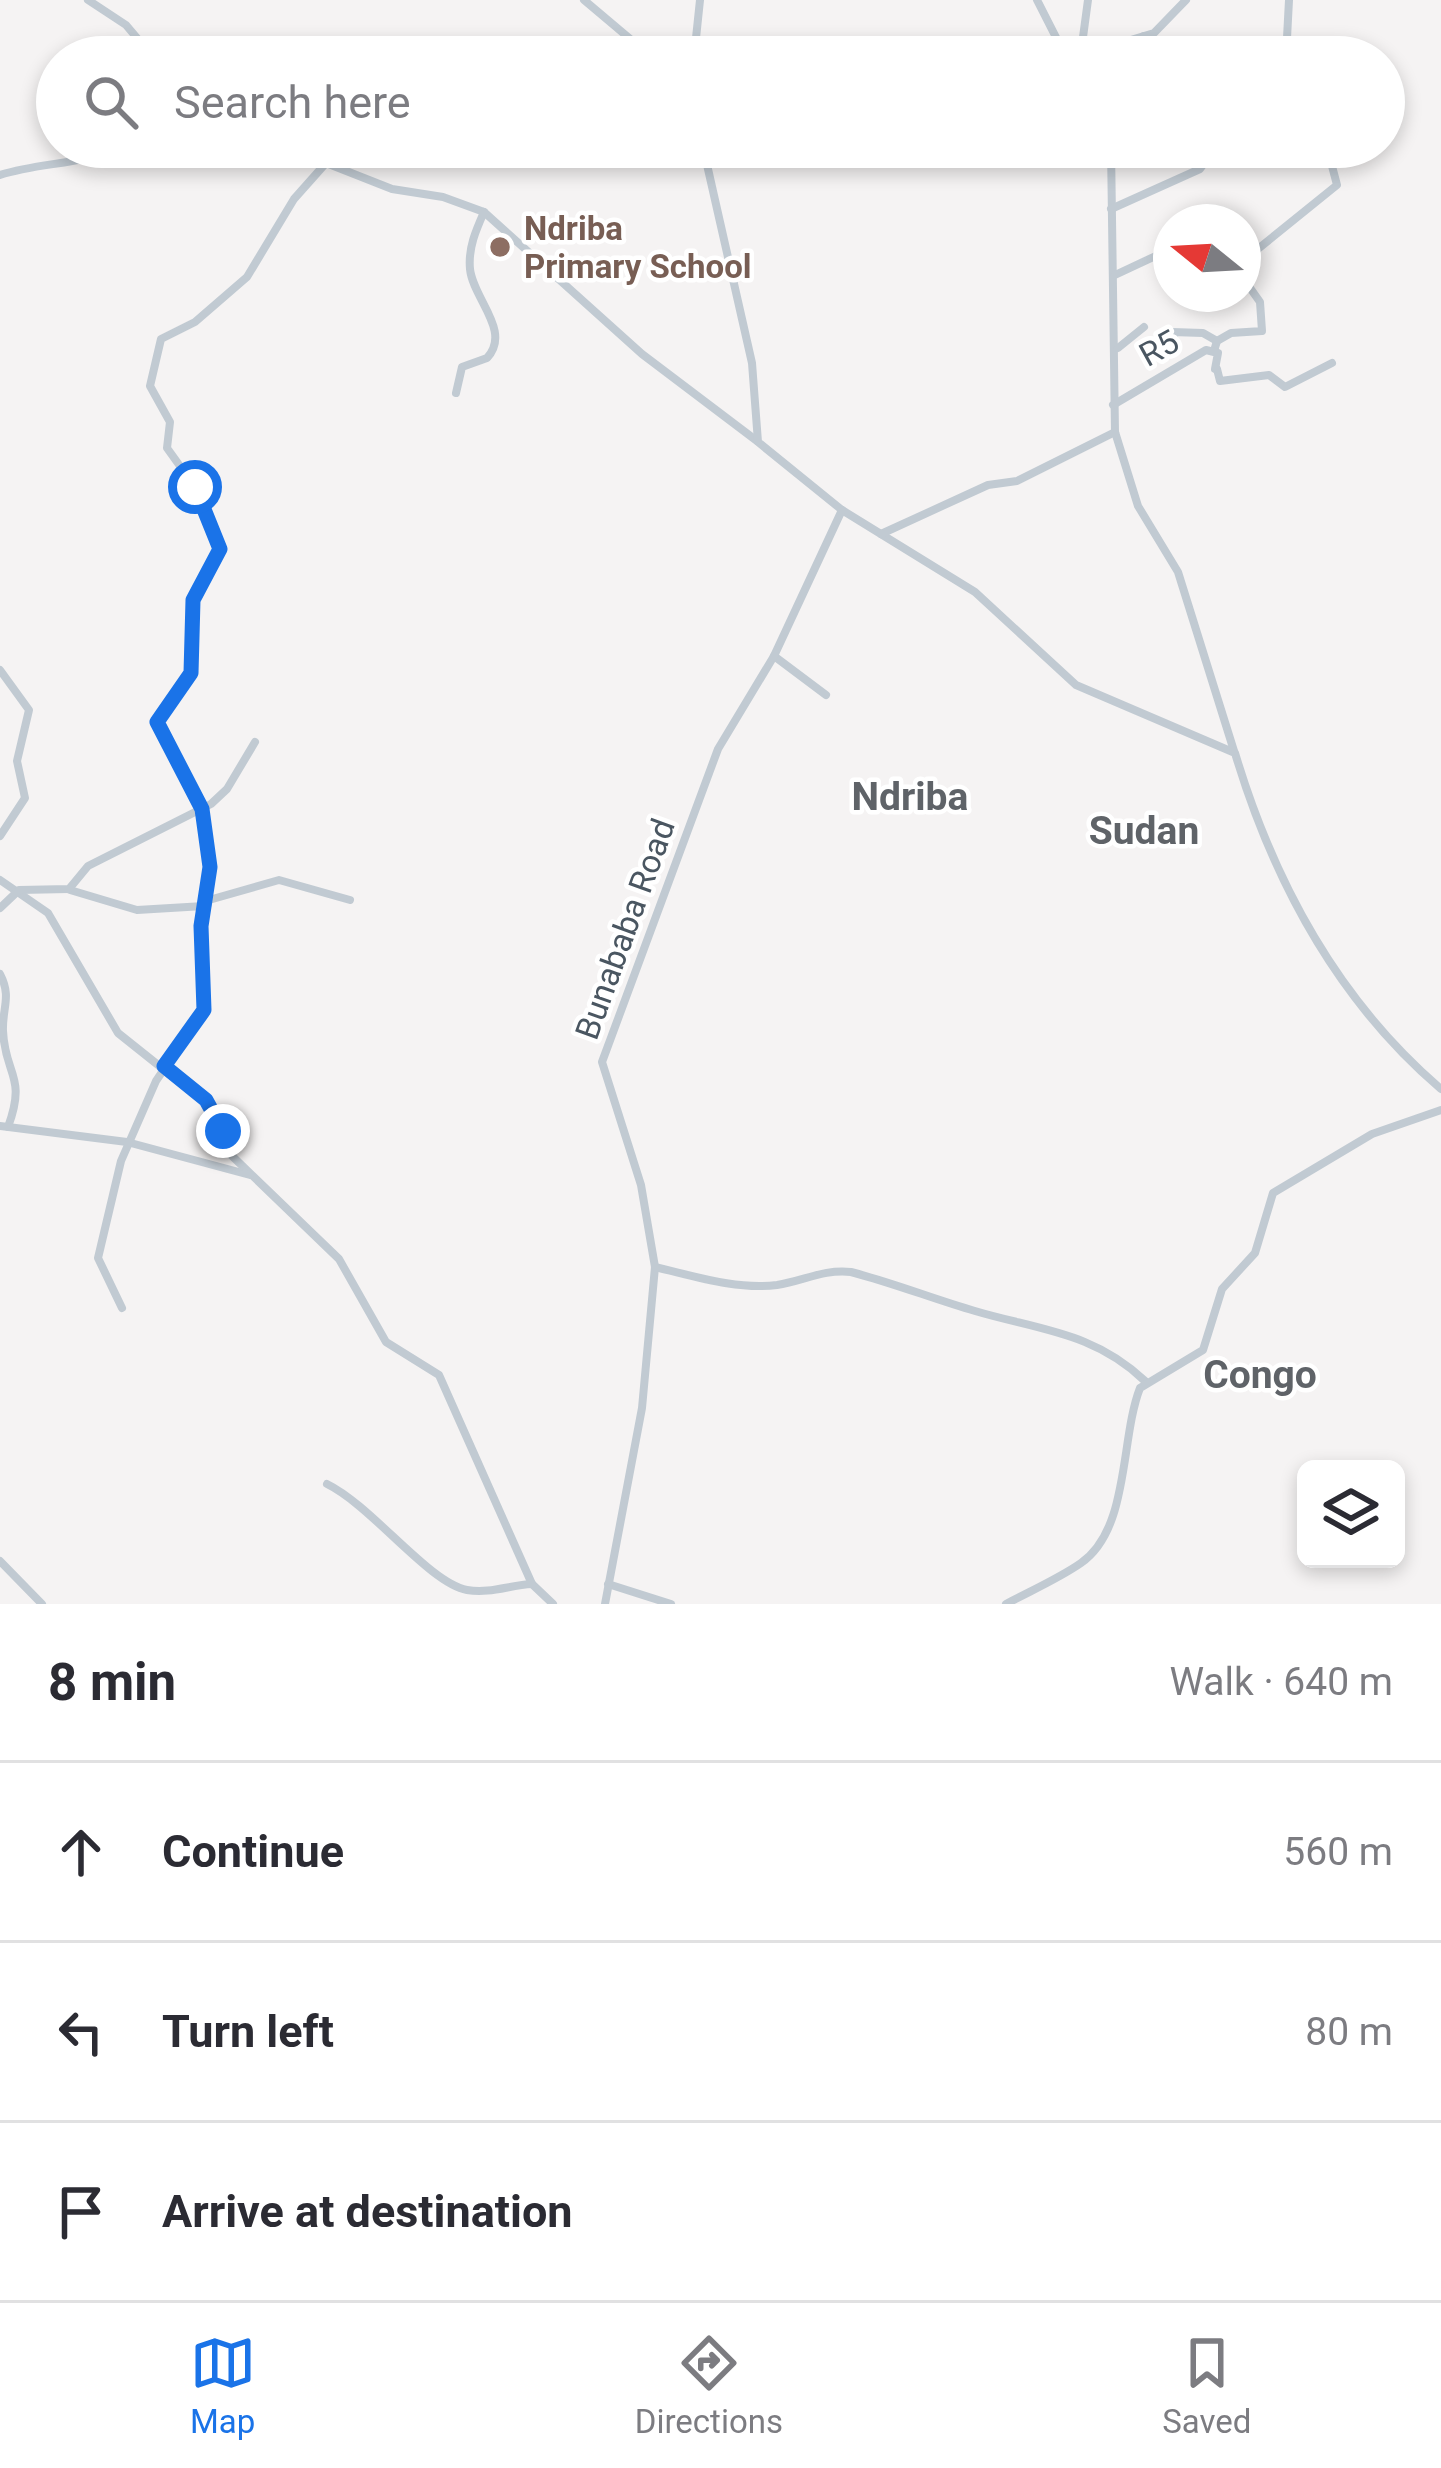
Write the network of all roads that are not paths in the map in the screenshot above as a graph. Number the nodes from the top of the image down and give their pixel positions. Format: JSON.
{"nodes":[{"id":1,"x":88,"y":0,"type":"edge"},
{"id":2,"x":584,"y":0,"type":"edge"},
{"id":3,"x":700,"y":0,"type":"edge"},
{"id":4,"x":1036,"y":0,"type":"edge"},
{"id":5,"x":1088,"y":0,"type":"edge"},
{"id":6,"x":1186,"y":0,"type":"edge"},
{"id":7,"x":1289,"y":0,"type":"edge"},
{"id":8,"x":135,"y":36,"type":"edge"},
{"id":9,"x":627,"y":36,"type":"edge"},
{"id":10,"x":696,"y":36,"type":"edge"},
{"id":11,"x":1062,"y":36,"type":"edge"},
{"id":12,"x":1080,"y":36,"type":"edge"},
{"id":13,"x":1144,"y":36,"type":"edge"},
{"id":14,"x":1287,"y":36,"type":"edge"},
{"id":15,"x":36,"y":164,"type":"edge"},
{"id":16,"x":322,"y":168,"type":"edge"},
{"id":17,"x":337,"y":168,"type":"edge"},
{"id":18,"x":708,"y":168,"type":"edge"},
{"id":19,"x":1112,"y":168,"type":"edge"},
{"id":20,"x":1201,"y":168,"type":"edge"},
{"id":21,"x":1333,"y":168,"type":"edge"},
{"id":22,"x":0,"y":175,"type":"edge"},
{"id":23,"x":1111,"y":209,"type":"junction"},
{"id":24,"x":484,"y":212,"type":"junction"},
{"id":25,"x":1261,"y":246,"type":"edge"},
{"id":26,"x":1153,"y":257,"type":"edge"},
{"id":27,"x":1115,"y":274,"type":"junction"},
{"id":28,"x":1261,"y":312,"type":"edge"},
{"id":29,"x":1144,"y":328,"type":"dead end"},
{"id":30,"x":1174,"y":337,"type":"dead end"},
{"id":31,"x":1216,"y":346,"type":"junction"},
{"id":32,"x":1116,"y":349,"type":"junction"},
{"id":33,"x":1331,"y":363,"type":"dead end"},
{"id":34,"x":456,"y":393,"type":"dead end"},
{"id":35,"x":1113,"y":405,"type":"junction"},
{"id":36,"x":1115,"y":432,"type":"junction"},
{"id":37,"x":758,"y":442,"type":"junction"},
{"id":38,"x":842,"y":510,"type":"junction"},
{"id":39,"x":879,"y":535,"type":"junction"},
{"id":40,"x":774,"y":656,"type":"junction"},
{"id":41,"x":0,"y":670,"type":"edge"},
{"id":42,"x":826,"y":695,"type":"dead end"},
{"id":43,"x":255,"y":742,"type":"dead end"},
{"id":44,"x":1235,"y":753,"type":"junction"},
{"id":45,"x":202,"y":809,"type":"junction"},
{"id":46,"x":0,"y":836,"type":"edge"},
{"id":47,"x":0,"y":880,"type":"edge"},
{"id":48,"x":19,"y":890,"type":"junction"},
{"id":49,"x":69,"y":890,"type":"junction"},
{"id":50,"x":350,"y":900,"type":"dead end"},
{"id":51,"x":207,"y":903,"type":"junction"},
{"id":52,"x":0,"y":908,"type":"edge"},
{"id":53,"x":0,"y":974,"type":"edge"},
{"id":54,"x":164,"y":1066,"type":"junction"},
{"id":55,"x":1441,"y":1089,"type":"edge"},
{"id":56,"x":1441,"y":1110,"type":"edge"},
{"id":57,"x":4,"y":1126,"type":"edge"},
{"id":58,"x":127,"y":1142,"type":"junction"},
{"id":59,"x":251,"y":1175,"type":"junction"},
{"id":60,"x":655,"y":1267,"type":"junction"},
{"id":61,"x":122,"y":1308,"type":"dead end"},
{"id":62,"x":1144,"y":1381,"type":"junction"},
{"id":63,"x":327,"y":1484,"type":"dead end"},
{"id":64,"x":0,"y":1561,"type":"edge"},
{"id":65,"x":532,"y":1584,"type":"junction"},
{"id":66,"x":608,"y":1584,"type":"junction"},
{"id":67,"x":487,"y":1592,"type":"junction"},
{"id":68,"x":42,"y":1604,"type":"edge"},
{"id":69,"x":478,"y":1604,"type":"edge"},
{"id":70,"x":553,"y":1604,"type":"edge"},
{"id":71,"x":604,"y":1604,"type":"edge"},
{"id":72,"x":671,"y":1604,"type":"edge"},
{"id":73,"x":1006,"y":1604,"type":"edge"}],
"edges":[{"from":1,"to":8,"type":"street"},
{"from":2,"to":9,"type":"street"},
{"from":3,"to":10,"type":"street"},
{"from":4,"to":11,"type":"street"},
{"from":5,"to":12,"type":"street"},
{"from":6,"to":13,"type":"street"},
{"from":7,"to":14,"type":"street"},
{"from":15,"to":22,"type":"street"},
{"from":16,"to":45,"type":"street"},
{"from":17,"to":24,"type":"street"},
{"from":18,"to":37,"type":"street"},
{"from":19,"to":23,"type":"street"},
{"from":20,"to":23,"type":"street"},
{"from":21,"to":25,"type":"street"},
{"from":23,"to":27,"type":"street"},
{"from":24,"to":34,"type":"street"},
{"from":24,"to":37,"type":"street"},
{"from":26,"to":27,"type":"street"},
{"from":27,"to":32,"type":"street"},
{"from":28,"to":31,"type":"street"},
{"from":29,"to":32,"type":"street"},
{"from":30,"to":31,"type":"street"},
{"from":31,"to":33,"type":"street","name":"R5"},
{"from":31,"to":35,"type":"street","name":"R5"},
{"from":32,"to":35,"type":"street"},
{"from":35,"to":36,"type":"street"},
{"from":36,"to":39,"type":"street"},
{"from":36,"to":44,"type":"street"},
{"from":37,"to":38,"type":"street"},
{"from":38,"to":39,"type":"street"},
{"from":38,"to":40,"type":"street","name":"Bunababa Road"},
{"from":39,"to":44,"type":"street"},
{"from":40,"to":42,"type":"street"},
{"from":40,"to":60,"type":"street","name":"Bunababa Road"},
{"from":41,"to":46,"type":"street"},
{"from":43,"to":45,"type":"street"},
{"from":44,"to":55,"type":"street"},
{"from":45,"to":49,"type":"street"},
{"from":45,"to":51,"type":"street"},
{"from":47,"to":48,"type":"street"},
{"from":48,"to":49,"type":"street"},
{"from":48,"to":52,"type":"street"},
{"from":48,"to":54,"type":"street"},
{"from":49,"to":51,"type":"street"},
{"from":50,"to":51,"type":"street"},
{"from":51,"to":54,"type":"street"},
{"from":53,"to":57,"type":"street"},
{"from":54,"to":58,"type":"street"},
{"from":54,"to":59,"type":"street"},
{"from":56,"to":62,"type":"street"},
{"from":57,"to":58,"type":"street"},
{"from":58,"to":59,"type":"street"},
{"from":58,"to":61,"type":"street"},
{"from":59,"to":65,"type":"street"},
{"from":60,"to":62,"type":"street"},
{"from":60,"to":66,"type":"street","name":"Bunababa Road"},
{"from":62,"to":73,"type":"street"},
{"from":63,"to":67,"type":"street"},
{"from":64,"to":68,"type":"street"},
{"from":65,"to":67,"type":"street"},
{"from":65,"to":70,"type":"street"},
{"from":66,"to":71,"type":"street","name":"Bunababa Road"},
{"from":66,"to":72,"type":"street"},
{"from":67,"to":69,"type":"street"}]}
